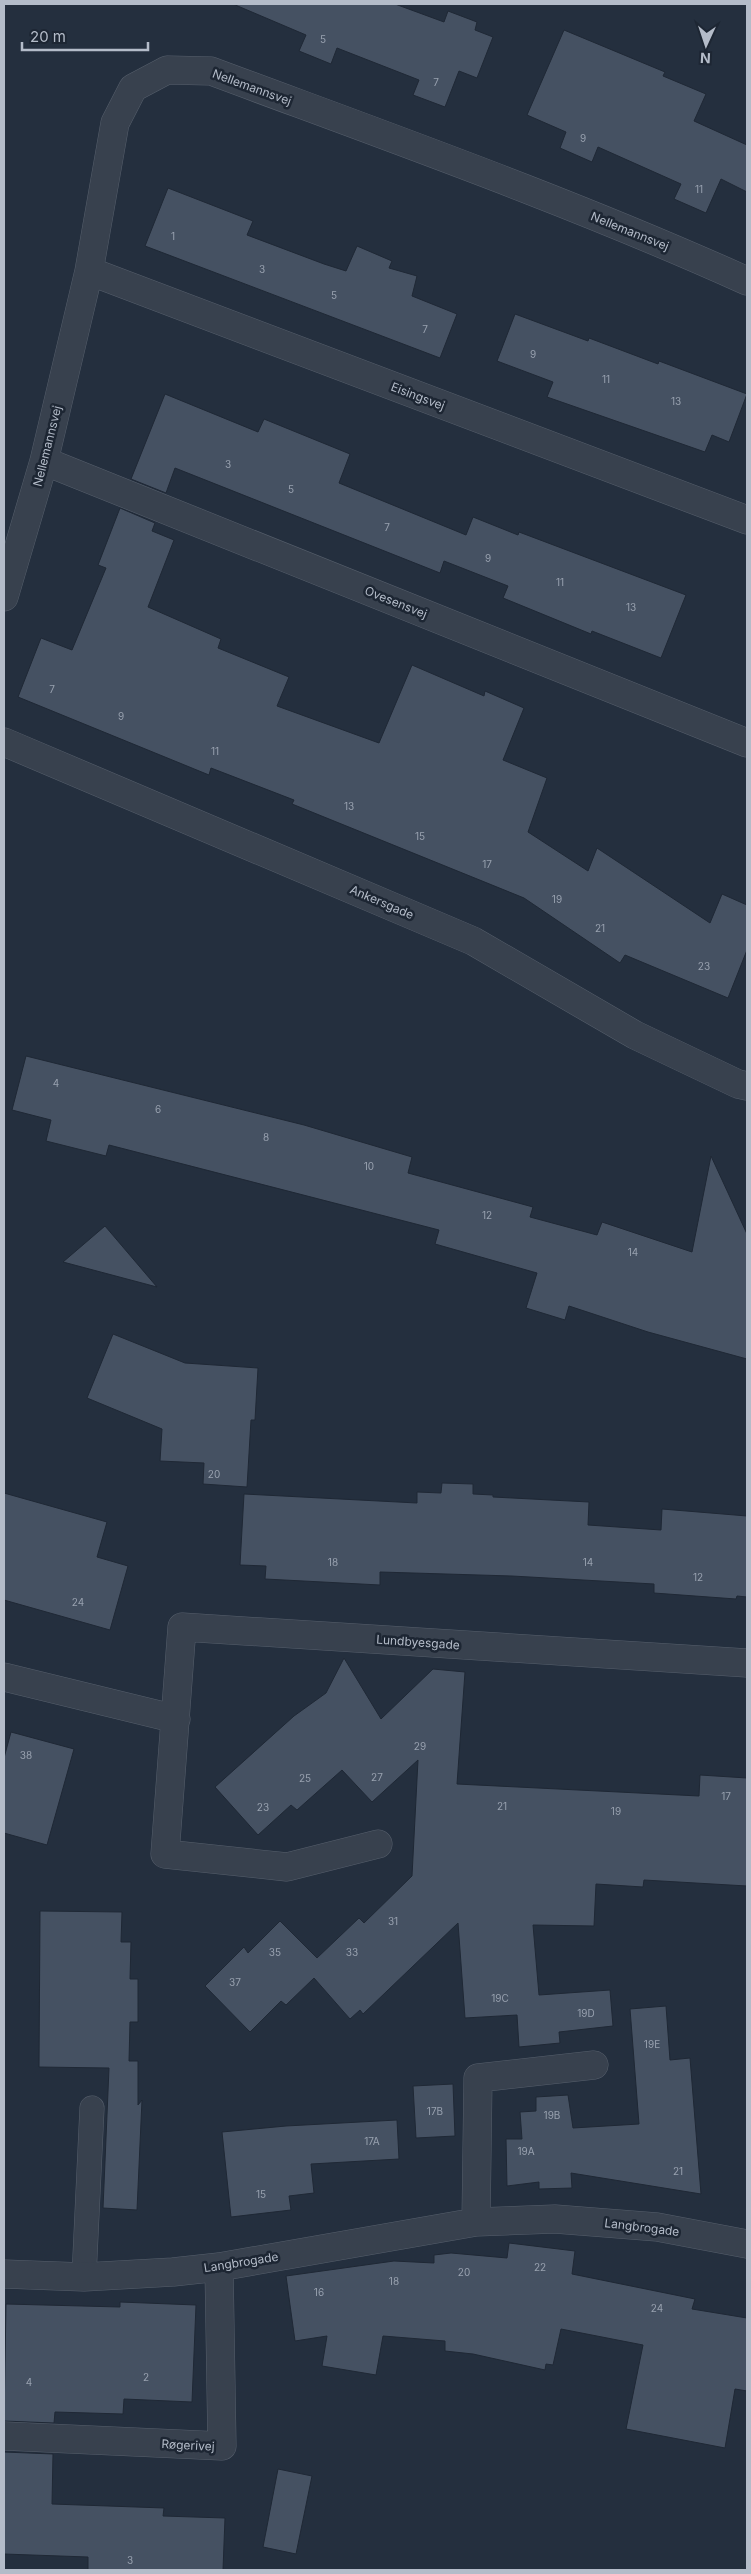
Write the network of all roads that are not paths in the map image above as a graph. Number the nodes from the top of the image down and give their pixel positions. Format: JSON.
{"nodes":[{"id":1,"x":89,"y":271,"type":"junction"},
{"id":2,"x":747,"y":281,"type":"edge"},
{"id":3,"x":44,"y":461,"type":"junction"},
{"id":4,"x":747,"y":520,"type":"edge"},
{"id":5,"x":4,"y":597,"type":"edge"},
{"id":6,"x":4,"y":742,"type":"edge"},
{"id":7,"x":747,"y":743,"type":"edge"},
{"id":8,"x":747,"y":1086,"type":"edge"},
{"id":9,"x":747,"y":1663,"type":"edge"},
{"id":10,"x":4,"y":1677,"type":"edge"},
{"id":11,"x":176,"y":1719,"type":"junction"},
{"id":12,"x":378,"y":1844,"type":"dead end"},
{"id":13,"x":594,"y":2065,"type":"dead end"},
{"id":14,"x":92,"y":2108,"type":"dead end"},
{"id":15,"x":476,"y":2222,"type":"junction"},
{"id":16,"x":747,"y":2244,"type":"edge"},
{"id":17,"x":219,"y":2267,"type":"junction"},
{"id":18,"x":4,"y":2274,"type":"edge"},
{"id":19,"x":84,"y":2277,"type":"junction"},
{"id":20,"x":4,"y":2436,"type":"edge"}],
"edges":[{"from":1,"to":2,"type":"street","name":"Nellemannsvej"},
{"from":1,"to":3,"type":"street","name":"Nellemannsvej"},
{"from":1,"to":4,"type":"street","name":"Eisingsvej"},
{"from":3,"to":5,"type":"street","name":"Nellemannsvej"},
{"from":3,"to":7,"type":"street","name":"Ovesensvej"},
{"from":6,"to":8,"type":"street","name":"Ankersgade"},
{"from":9,"to":11,"type":"street","name":"Lundbyesgade"},
{"from":10,"to":11,"type":"street"},
{"from":11,"to":12,"type":"street","name":"Lundbyesgade"},
{"from":13,"to":15,"type":"street"},
{"from":14,"to":19,"type":"lane"},
{"from":15,"to":16,"type":"street","name":"Langbrogade"},
{"from":15,"to":17,"type":"street","name":"Langbrogade"},
{"from":17,"to":19,"type":"street","name":"Langbrogade"},
{"from":17,"to":20,"type":"street","name":"Røgerivej"},
{"from":18,"to":19,"type":"street","name":"Langbrogade"}]}
